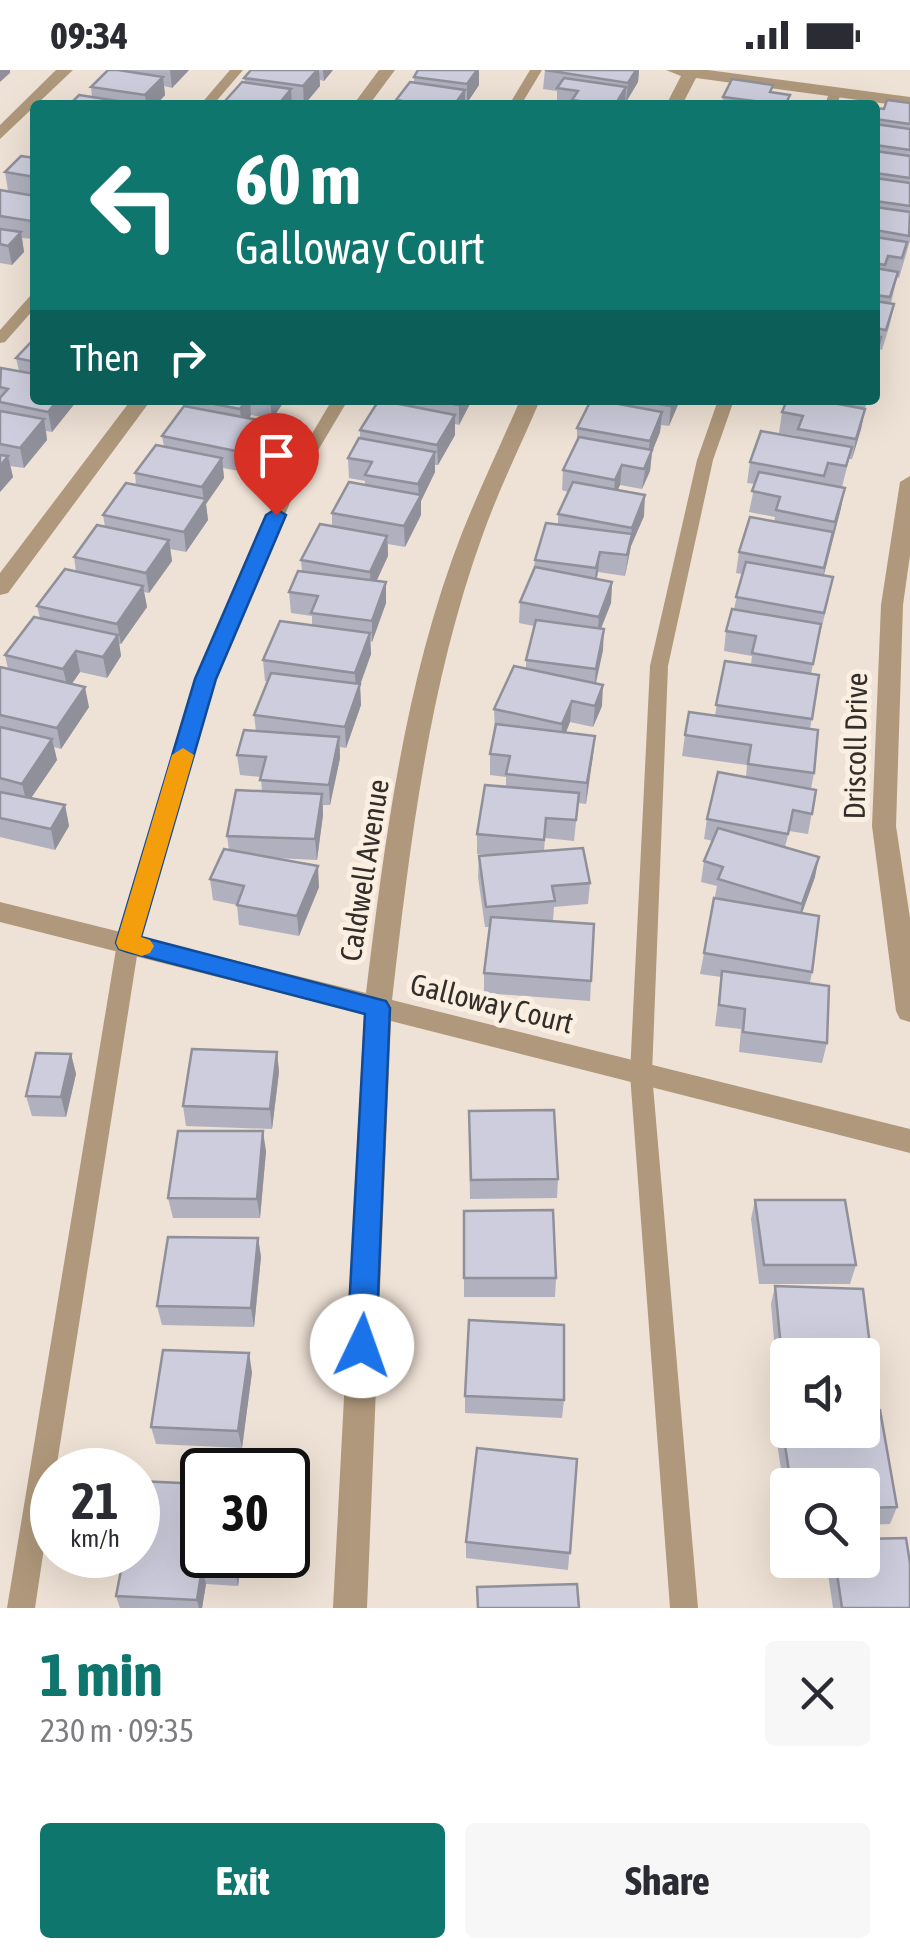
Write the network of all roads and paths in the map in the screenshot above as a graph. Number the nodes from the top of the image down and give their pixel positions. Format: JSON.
{"nodes":[{"id":1,"x":65,"y":70,"type":"edge"},
{"id":2,"x":237,"y":70,"type":"edge"},
{"id":3,"x":388,"y":70,"type":"edge"},
{"id":4,"x":536,"y":70,"type":"edge"},
{"id":5,"x":685,"y":71,"type":"edge"},
{"id":6,"x":833,"y":99,"type":"edge"},
{"id":7,"x":35,"y":100,"type":"edge"},
{"id":8,"x":210,"y":100,"type":"edge"},
{"id":9,"x":365,"y":100,"type":"edge"},
{"id":10,"x":519,"y":100,"type":"edge"},
{"id":11,"x":676,"y":100,"type":"edge"},
{"id":12,"x":859,"y":100,"type":"edge"},
{"id":13,"x":880,"y":101,"type":"edge"},
{"id":14,"x":910,"y":102,"type":"edge"},
{"id":15,"x":30,"y":104,"type":"edge"},
{"id":16,"x":0,"y":134,"type":"edge"},
{"id":17,"x":30,"y":305,"type":"edge"},
{"id":18,"x":0,"y":339,"type":"edge"},
{"id":19,"x":137,"y":405,"type":"edge"},
{"id":20,"x":337,"y":405,"type":"edge"},
{"id":21,"x":528,"y":405,"type":"edge"},
{"id":22,"x":724,"y":405,"type":"edge"},
{"id":23,"x":910,"y":482,"type":"edge"},
{"id":24,"x":0,"y":588,"type":"edge"},
{"id":25,"x":0,"y":912,"type":"edge"},
{"id":26,"x":128,"y":943,"type":"junction"},
{"id":27,"x":378,"y":1008,"type":"junction"},
{"id":28,"x":910,"y":1011,"type":"edge"},
{"id":29,"x":640,"y":1074,"type":"junction"},
{"id":30,"x":910,"y":1142,"type":"edge"},
{"id":31,"x":21,"y":1608,"type":"edge"},
{"id":32,"x":350,"y":1608,"type":"edge"},
{"id":33,"x":684,"y":1608,"type":"edge"}],
"edges":[{"from":1,"to":7,"type":"street"},
{"from":2,"to":8,"type":"lane"},
{"from":3,"to":9,"type":"street"},
{"from":4,"to":10,"type":"lane"},
{"from":5,"to":6,"type":"street"},
{"from":5,"to":11,"type":"street"},
{"from":6,"to":12,"type":"street"},
{"from":13,"to":14,"type":"street"},
{"from":15,"to":16,"type":"street"},
{"from":17,"to":18,"type":"lane"},
{"from":19,"to":24,"type":"street"},
{"from":20,"to":26,"type":"lane"},
{"from":21,"to":27,"type":"street","name":"Caldwell Avenue"},
{"from":22,"to":29,"type":"lane"},
{"from":23,"to":28,"type":"street","name":"Driscoll Drive"},
{"from":25,"to":26,"type":"street","name":"Galloway Court"},
{"from":26,"to":27,"type":"street","name":"Galloway Court"},
{"from":26,"to":31,"type":"lane"},
{"from":27,"to":29,"type":"street","name":"Galloway Court"},
{"from":27,"to":32,"type":"street","name":"Caldwell Avenue"},
{"from":29,"to":30,"type":"street","name":"Galloway Court"},
{"from":29,"to":33,"type":"lane"}]}
